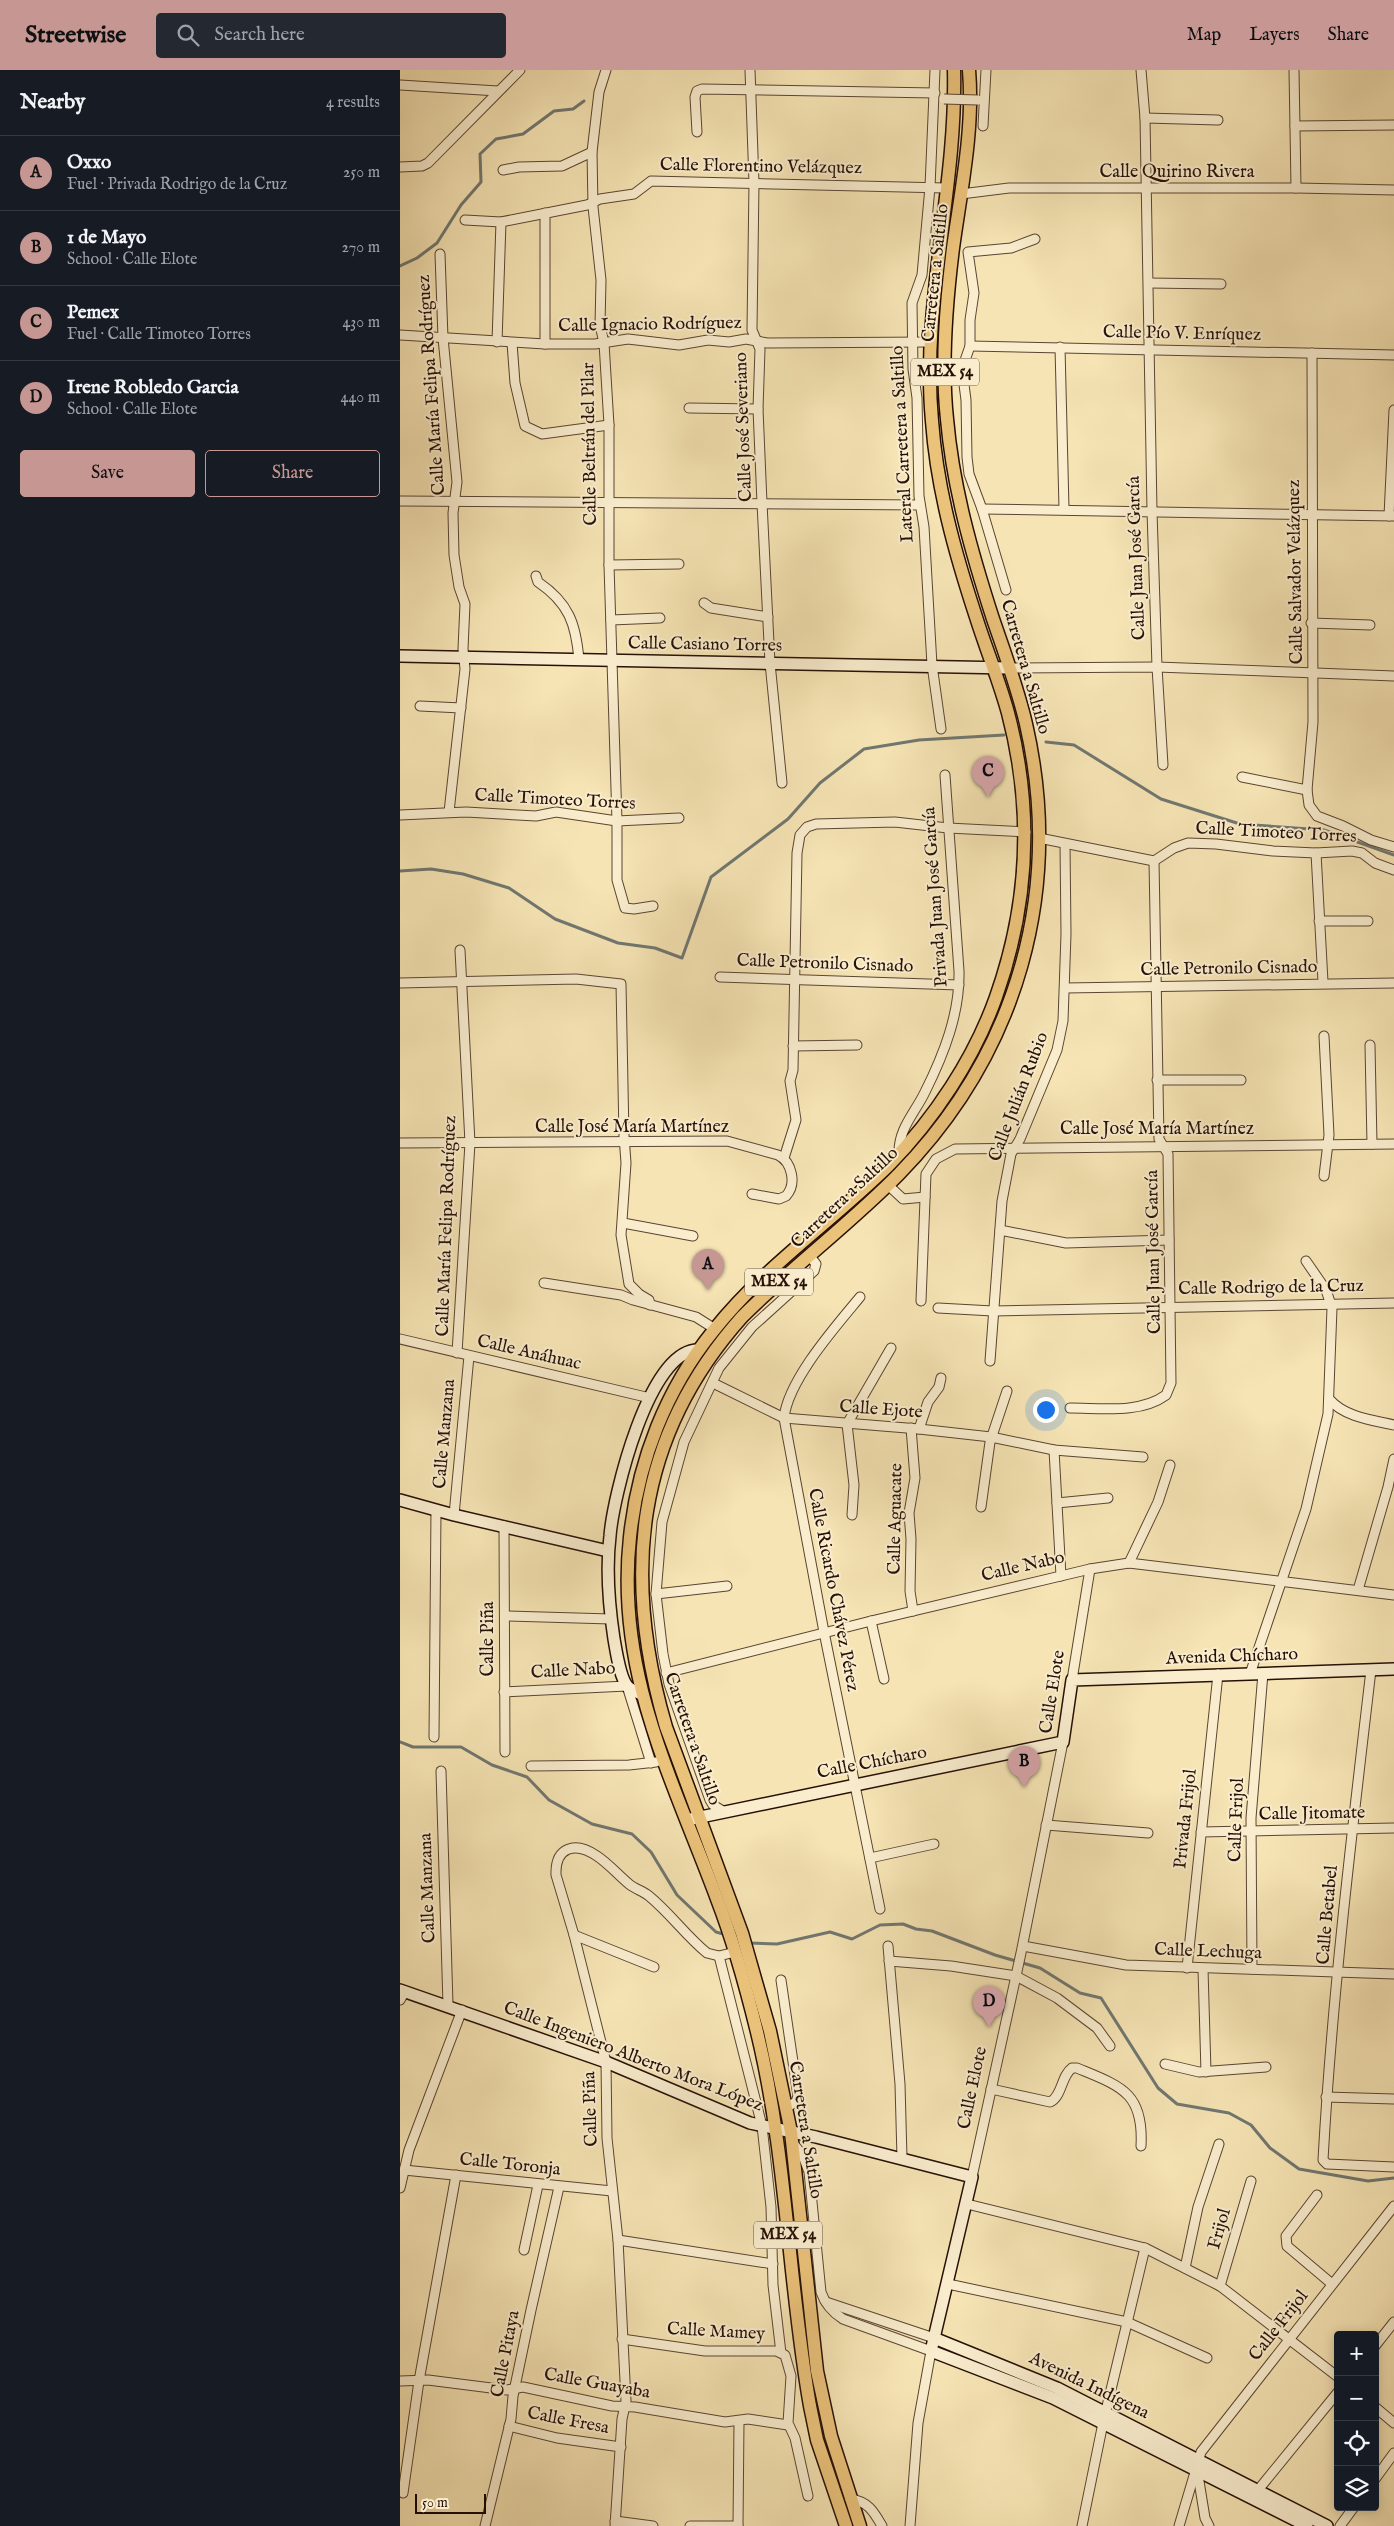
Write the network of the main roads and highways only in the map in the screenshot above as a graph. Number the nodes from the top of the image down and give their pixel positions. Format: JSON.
{"nodes":[{"id":1,"x":954,"y":70,"type":"edge"},
{"id":2,"x":969,"y":70,"type":"edge"},
{"id":3,"x":846,"y":2526,"type":"edge"},
{"id":4,"x":860,"y":2526,"type":"edge"}],
"edges":[{"from":1,"to":3,"type":"main road","name":"Carretera a Saltillo","number":"MEX 54"},
{"from":2,"to":4,"type":"main road","name":"Carretera a Saltillo","number":"MEX 54"}]}
